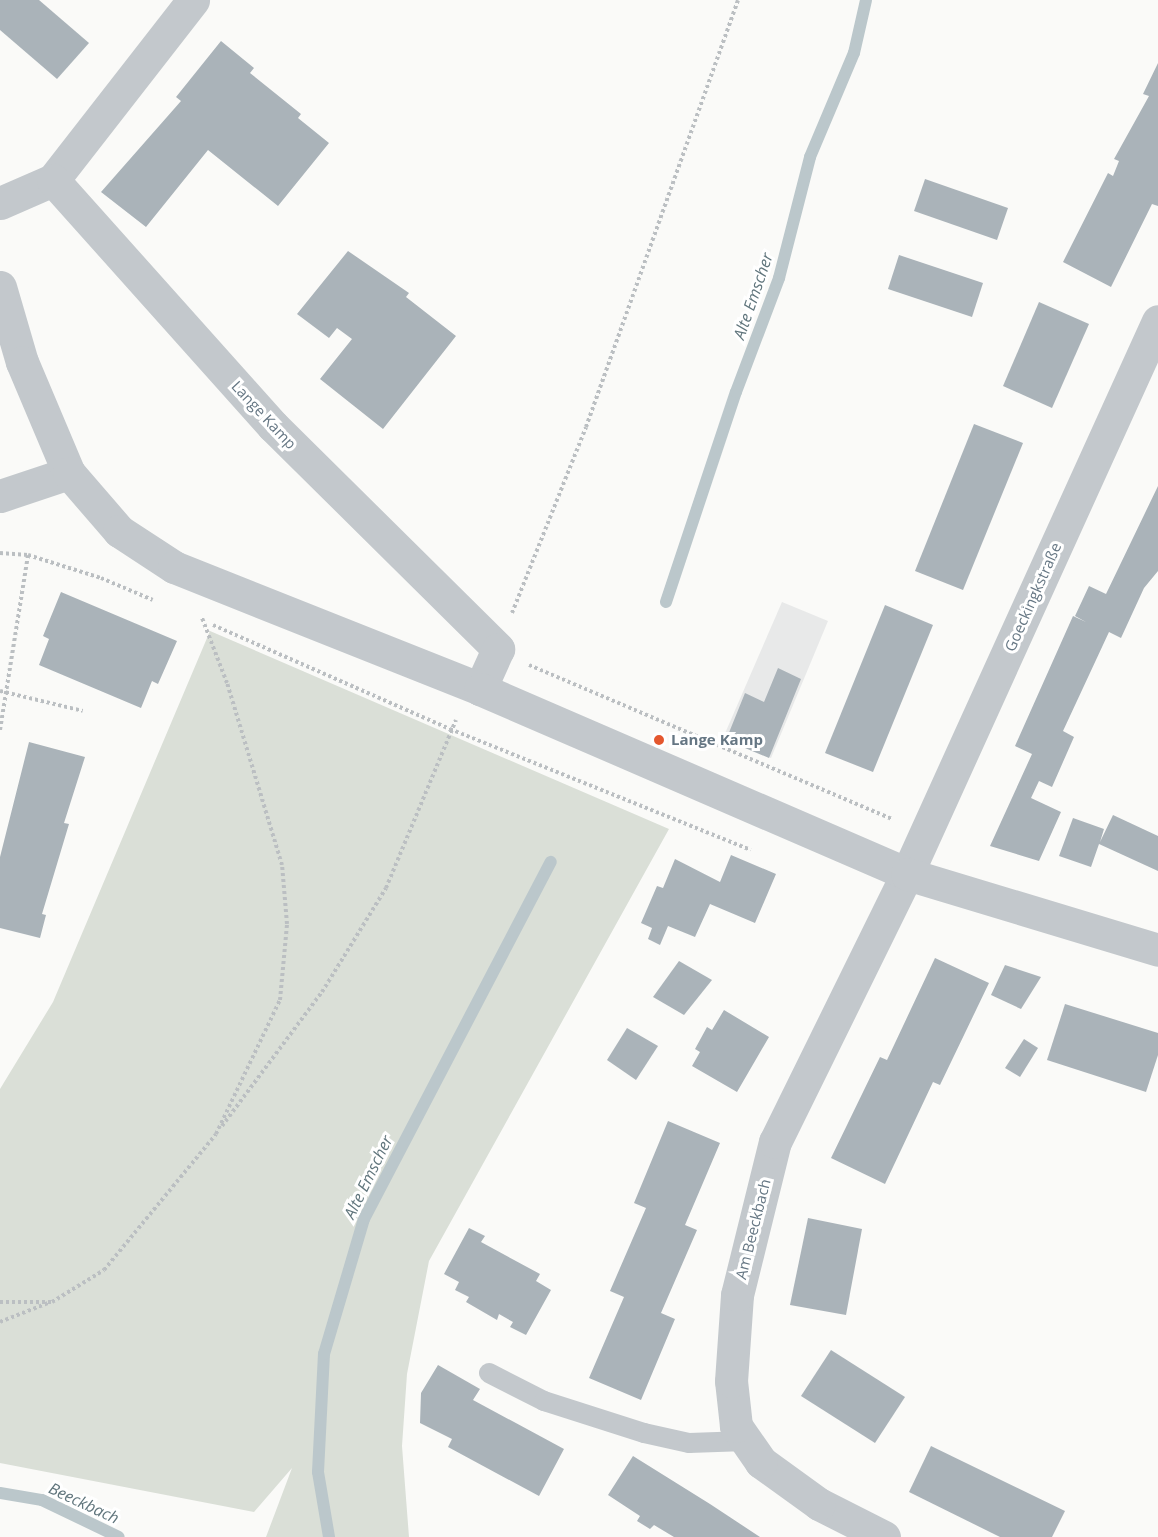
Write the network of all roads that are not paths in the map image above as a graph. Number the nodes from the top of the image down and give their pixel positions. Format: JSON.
{"nodes":[{"id":1,"x":193,"y":0,"type":"edge"},
{"id":2,"x":53,"y":180,"type":"junction"},
{"id":3,"x":0,"y":203,"type":"edge"},
{"id":4,"x":0,"y":286,"type":"edge"},
{"id":5,"x":1158,"y":321,"type":"edge"},
{"id":6,"x":69,"y":473,"type":"junction"},
{"id":7,"x":0,"y":496,"type":"edge"},
{"id":8,"x":480,"y":689,"type":"junction"},
{"id":9,"x":907,"y":874,"type":"junction"},
{"id":10,"x":1158,"y":950,"type":"edge"},
{"id":11,"x":489,"y":1372,"type":"dead end"},
{"id":12,"x":746,"y":1440,"type":"junction"},
{"id":13,"x":884,"y":1537,"type":"edge"}],
"edges":[{"from":1,"to":2,"type":"street"},
{"from":2,"to":3,"type":"street"},
{"from":2,"to":8,"type":"street","name":"Lange Kamp"},
{"from":4,"to":6,"type":"street"},
{"from":5,"to":9,"type":"street","name":"Goeckingkstraße"},
{"from":6,"to":7,"type":"street"},
{"from":6,"to":8,"type":"street"},
{"from":8,"to":9,"type":"street"},
{"from":9,"to":10,"type":"street"},
{"from":9,"to":12,"type":"street","name":"Am Beeckbach"},
{"from":11,"to":12,"type":"lane"},
{"from":12,"to":13,"type":"street","name":"Am Beeckbach"}]}
